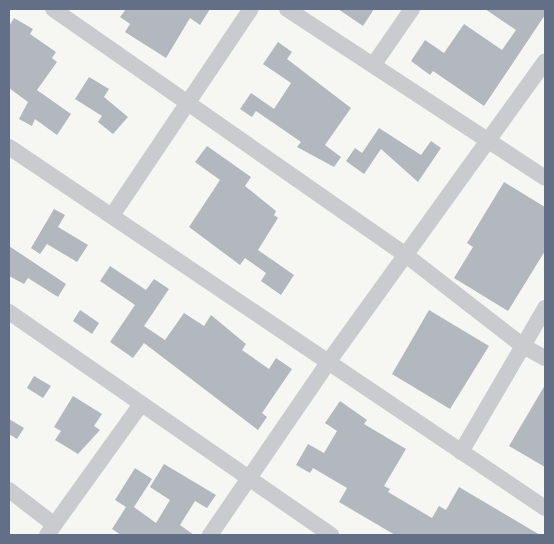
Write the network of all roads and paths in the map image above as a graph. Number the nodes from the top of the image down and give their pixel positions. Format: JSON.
{"nodes":[{"id":1,"x":53,"y":9,"type":"edge"},
{"id":2,"x":251,"y":9,"type":"edge"},
{"id":3,"x":287,"y":9,"type":"edge"},
{"id":4,"x":412,"y":9,"type":"edge"},
{"id":5,"x":545,"y":62,"type":"edge"},
{"id":6,"x":374,"y":64,"type":"junction"},
{"id":7,"x":188,"y":103,"type":"junction"},
{"id":8,"x":490,"y":143,"type":"junction"},
{"id":9,"x":9,"y":147,"type":"edge"},
{"id":10,"x":545,"y":178,"type":"edge"},
{"id":11,"x":113,"y":214,"type":"junction"},
{"id":12,"x":407,"y":256,"type":"junction"},
{"id":13,"x":545,"y":308,"type":"edge"},
{"id":14,"x":9,"y":312,"type":"edge"},
{"id":15,"x":523,"y":346,"type":"junction"},
{"id":16,"x":545,"y":358,"type":"edge"},
{"id":17,"x":329,"y":361,"type":"junction"},
{"id":18,"x":141,"y":404,"type":"junction"},
{"id":19,"x":461,"y":452,"type":"junction"},
{"id":20,"x":252,"y":477,"type":"junction"},
{"id":21,"x":9,"y":490,"type":"edge"},
{"id":22,"x":545,"y":508,"type":"edge"},
{"id":23,"x":49,"y":529,"type":"edge"},
{"id":24,"x":210,"y":535,"type":"edge"},
{"id":25,"x":331,"y":535,"type":"edge"}],
"edges":[{"from":1,"to":7,"type":"street"},
{"from":2,"to":7,"type":"street"},
{"from":3,"to":6,"type":"street"},
{"from":4,"to":6,"type":"street"},
{"from":5,"to":8,"type":"street"},
{"from":6,"to":8,"type":"street"},
{"from":7,"to":11,"type":"street"},
{"from":7,"to":12,"type":"street"},
{"from":8,"to":10,"type":"street"},
{"from":8,"to":12,"type":"street"},
{"from":9,"to":11,"type":"street"},
{"from":11,"to":17,"type":"street"},
{"from":12,"to":15,"type":"street"},
{"from":12,"to":17,"type":"street"},
{"from":13,"to":15,"type":"street"},
{"from":14,"to":18,"type":"street"},
{"from":15,"to":16,"type":"street"},
{"from":15,"to":19,"type":"street"},
{"from":17,"to":19,"type":"street"},
{"from":17,"to":20,"type":"street"},
{"from":18,"to":20,"type":"street"},
{"from":18,"to":23,"type":"street"},
{"from":19,"to":22,"type":"street"},
{"from":20,"to":24,"type":"street"},
{"from":20,"to":25,"type":"street"},
{"from":21,"to":23,"type":"street"}]}
